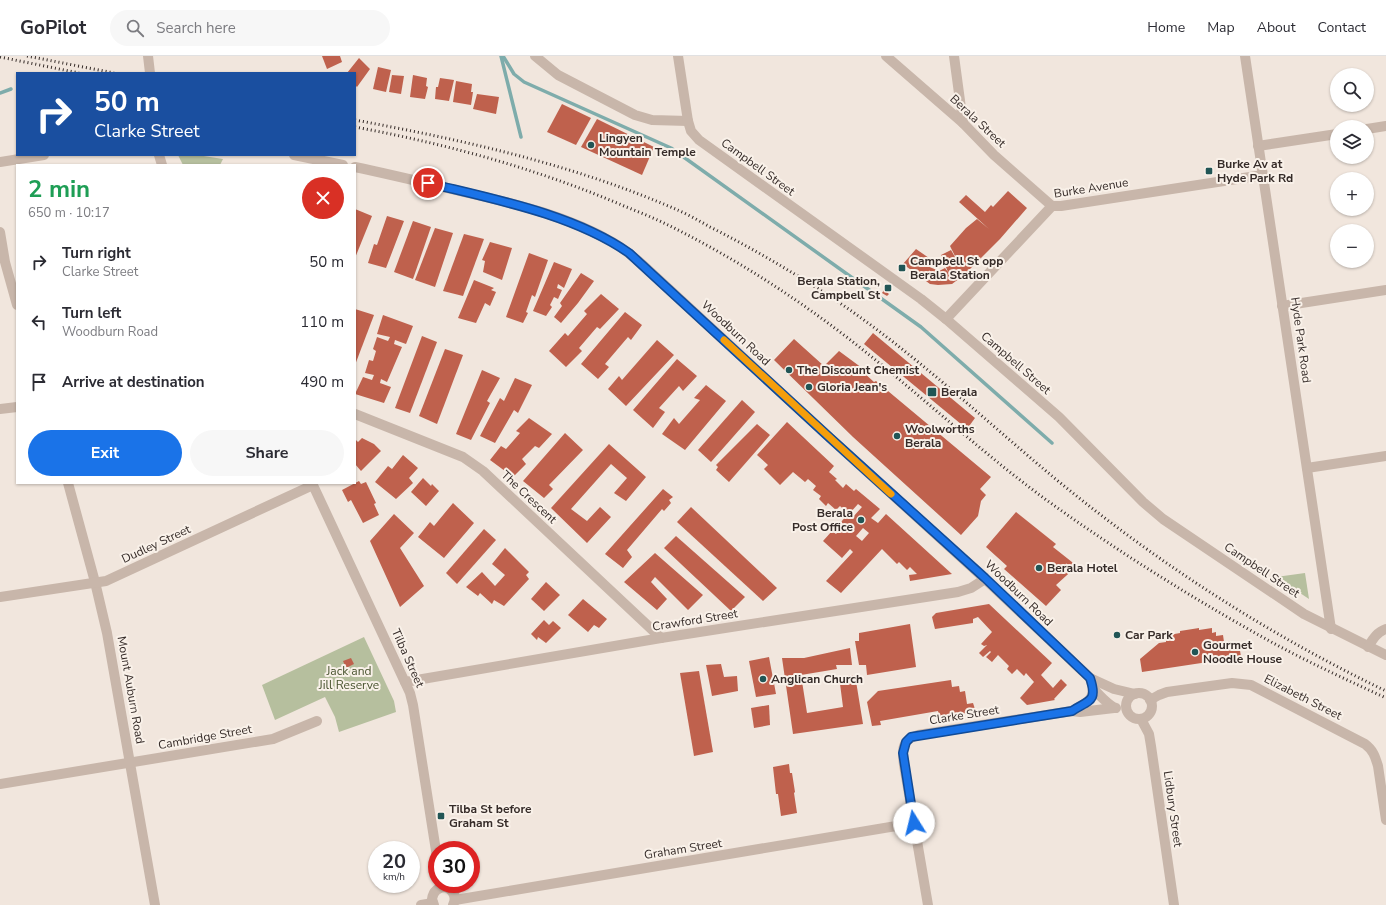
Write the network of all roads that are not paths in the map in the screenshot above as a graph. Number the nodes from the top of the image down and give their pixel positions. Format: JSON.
{"nodes":[{"id":1,"x":148,"y":56,"type":"edge"},
{"id":2,"x":535,"y":56,"type":"edge"},
{"id":3,"x":678,"y":56,"type":"edge"},
{"id":4,"x":886,"y":56,"type":"edge"},
{"id":5,"x":954,"y":56,"type":"edge"},
{"id":6,"x":1245,"y":56,"type":"edge"},
{"id":7,"x":150,"y":72,"type":"edge"},
{"id":8,"x":688,"y":121,"type":"junction"},
{"id":9,"x":963,"y":124,"type":"junction"},
{"id":10,"x":1386,"y":126,"type":"edge"},
{"id":11,"x":1374,"y":128,"type":"edge"},
{"id":12,"x":1330,"y":135,"type":"edge"},
{"id":13,"x":1258,"y":146,"type":"junction"},
{"id":14,"x":38,"y":156,"type":"edge"},
{"id":15,"x":299,"y":156,"type":"edge"},
{"id":16,"x":0,"y":162,"type":"edge"},
{"id":17,"x":338,"y":164,"type":"edge"},
{"id":18,"x":356,"y":168,"type":"edge"},
{"id":19,"x":1263,"y":175,"type":"junction"},
{"id":20,"x":1052,"y":206,"type":"junction"},
{"id":21,"x":0,"y":232,"type":"edge"},
{"id":22,"x":1386,"y":290,"type":"edge"},
{"id":23,"x":16,"y":301,"type":"edge"},
{"id":24,"x":1282,"y":306,"type":"junction"},
{"id":25,"x":946,"y":319,"type":"junction"},
{"id":26,"x":16,"y":407,"type":"edge"},
{"id":27,"x":0,"y":409,"type":"edge"},
{"id":28,"x":356,"y":414,"type":"edge"},
{"id":29,"x":1386,"y":456,"type":"edge"},
{"id":30,"x":1307,"y":468,"type":"junction"},
{"id":31,"x":68,"y":484,"type":"edge"},
{"id":32,"x":313,"y":484,"type":"edge"},
{"id":33,"x":985,"y":578,"type":"junction"},
{"id":34,"x":95,"y":582,"type":"junction"},
{"id":35,"x":0,"y":597,"type":"edge"},
{"id":36,"x":1331,"y":629,"type":"junction"},
{"id":37,"x":1386,"y":629,"type":"edge"},
{"id":38,"x":661,"y":638,"type":"junction"},
{"id":39,"x":1368,"y":646,"type":"junction"},
{"id":40,"x":1386,"y":655,"type":"edge"},
{"id":41,"x":1090,"y":678,"type":"junction"},
{"id":42,"x":405,"y":682,"type":"junction"},
{"id":43,"x":1093,"y":688,"type":"junction"},
{"id":44,"x":1135,"y":694,"type":"junction"},
{"id":45,"x":1150,"y":700,"type":"junction"},
{"id":46,"x":1114,"y":708,"type":"junction"},
{"id":47,"x":1126,"y":709,"type":"junction"},
{"id":48,"x":1072,"y":711,"type":"junction"},
{"id":49,"x":1141,"y":719,"type":"junction"},
{"id":50,"x":317,"y":721,"type":"dead end"},
{"id":51,"x":130,"y":763,"type":"junction"},
{"id":52,"x":0,"y":784,"type":"edge"},
{"id":53,"x":1386,"y":820,"type":"edge"},
{"id":54,"x":914,"y":823,"type":"junction"},
{"id":55,"x":434,"y":841,"type":"edge"},
{"id":56,"x":434,"y":893,"type":"edge"},
{"id":57,"x":454,"y":902,"type":"edge"},
{"id":58,"x":434,"y":904,"type":"edge"},
{"id":59,"x":155,"y":905,"type":"edge"},
{"id":60,"x":421,"y":905,"type":"edge"},
{"id":61,"x":928,"y":905,"type":"edge"},
{"id":62,"x":1174,"y":905,"type":"edge"}],
"edges":[{"from":1,"to":7,"type":"street"},
{"from":2,"to":8,"type":"street"},
{"from":3,"to":8,"type":"street","name":"Campbell Street"},
{"from":4,"to":9,"type":"street","name":"Berala Street"},
{"from":5,"to":9,"type":"street"},
{"from":6,"to":13,"type":"street","name":"Hyde Park Road"},
{"from":8,"to":25,"type":"street","name":"Campbell Street"},
{"from":9,"to":20,"type":"street","name":"Berala Street"},
{"from":10,"to":11,"type":"street"},
{"from":12,"to":13,"type":"street"},
{"from":13,"to":19,"type":"street","name":"Hyde Park Road"},
{"from":14,"to":16,"type":"street"},
{"from":15,"to":17,"type":"street"},
{"from":18,"to":33,"type":"street","name":"Woodburn Road"},
{"from":19,"to":20,"type":"street","name":"Burke Avenue"},
{"from":19,"to":24,"type":"street","name":"Hyde Park Road"},
{"from":20,"to":25,"type":"street","name":"Burke Avenue"},
{"from":21,"to":23,"type":"street"},
{"from":22,"to":24,"type":"street"},
{"from":24,"to":30,"type":"street","name":"Hyde Park Road"},
{"from":25,"to":36,"type":"street","name":"Campbell Street"},
{"from":26,"to":27,"type":"street"},
{"from":28,"to":38,"type":"street","name":"The Crescent"},
{"from":29,"to":30,"type":"street"},
{"from":30,"to":36,"type":"street","name":"Hyde Park Road"},
{"from":31,"to":34,"type":"street","name":"Mount Auburn Road"},
{"from":32,"to":34,"type":"street","name":"Dudley Street"},
{"from":32,"to":42,"type":"street","name":"Tilba Street"},
{"from":33,"to":38,"type":"street","name":"Crawford Street"},
{"from":33,"to":41,"type":"street","name":"Woodburn Road"},
{"from":34,"to":35,"type":"street","name":"Dudley Street"},
{"from":34,"to":51,"type":"street","name":"Mount Auburn Road"},
{"from":36,"to":39,"type":"street","name":"Campbell Street"},
{"from":37,"to":39,"type":"street"},
{"from":38,"to":42,"type":"street","name":"Crawford Street"},
{"from":39,"to":40,"type":"street","name":"Campbell Street"},
{"from":41,"to":43,"type":"street","name":"Woodburn Road"},
{"from":41,"to":44,"type":"street","name":"Woodburn Road"},
{"from":42,"to":55,"type":"street","name":"Tilba Street"},
{"from":43,"to":46,"type":"street","name":"Woodburn Road"},
{"from":43,"to":48,"type":"street","name":"Clarke Street"},
{"from":44,"to":45,"type":"street"},
{"from":44,"to":47,"type":"street"},
{"from":45,"to":49,"type":"street"},
{"from":45,"to":53,"type":"street","name":"Elizabeth Street"},
{"from":46,"to":47,"type":"street"},
{"from":46,"to":48,"type":"street","name":"Clarke Street"},
{"from":47,"to":49,"type":"street"},
{"from":48,"to":54,"type":"street","name":"Clarke Street"},
{"from":49,"to":62,"type":"street","name":"Lidbury Street"},
{"from":50,"to":51,"type":"street","name":"Cambridge Street"},
{"from":51,"to":52,"type":"street","name":"Cambridge Street"},
{"from":51,"to":59,"type":"street","name":"Mount Auburn Road"},
{"from":54,"to":57,"type":"street","name":"Graham Street"},
{"from":54,"to":61,"type":"street","name":"Clarke Street"},
{"from":56,"to":58,"type":"street"},
{"from":58,"to":60,"type":"street"}]}
